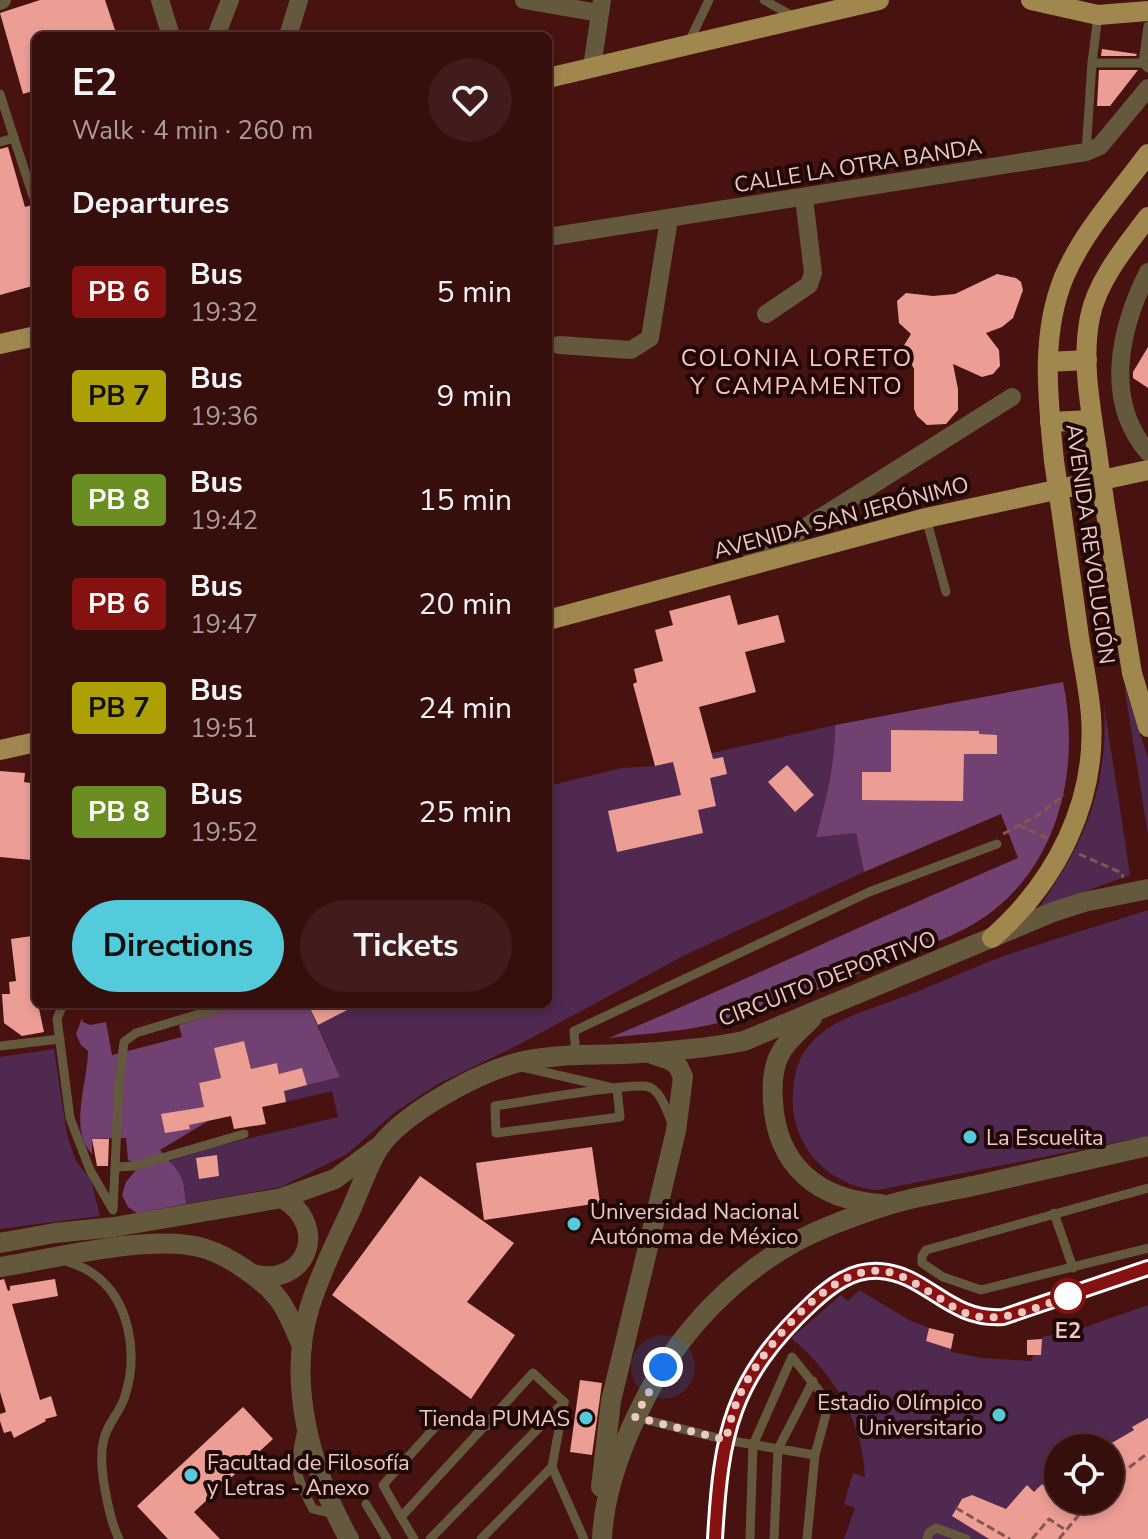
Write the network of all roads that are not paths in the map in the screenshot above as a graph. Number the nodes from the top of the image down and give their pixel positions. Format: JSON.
{"nodes":[{"id":1,"x":160,"y":0,"type":"edge"},
{"id":2,"x":230,"y":0,"type":"edge"},
{"id":3,"x":299,"y":0,"type":"edge"},
{"id":4,"x":524,"y":0,"type":"edge"},
{"id":5,"x":709,"y":0,"type":"edge"},
{"id":6,"x":764,"y":0,"type":"edge"},
{"id":7,"x":879,"y":0,"type":"edge"},
{"id":8,"x":1031,"y":0,"type":"edge"},
{"id":9,"x":600,"y":7,"type":"edge"},
{"id":10,"x":1148,"y":11,"type":"edge"},
{"id":11,"x":1098,"y":15,"type":"junction"},
{"id":12,"x":797,"y":19,"type":"junction"},
{"id":13,"x":1148,"y":26,"type":"edge"},
{"id":14,"x":170,"y":32,"type":"edge"},
{"id":15,"x":218,"y":32,"type":"edge"},
{"id":16,"x":289,"y":32,"type":"edge"},
{"id":17,"x":688,"y":44,"type":"junction"},
{"id":18,"x":1092,"y":63,"type":"junction"},
{"id":19,"x":1146,"y":66,"type":"edge"},
{"id":20,"x":592,"y":67,"type":"junction"},
{"id":21,"x":552,"y":77,"type":"edge"},
{"id":22,"x":1148,"y":88,"type":"edge"},
{"id":23,"x":0,"y":94,"type":"edge"},
{"id":24,"x":14,"y":138,"type":"junction"},
{"id":25,"x":0,"y":142,"type":"edge"},
{"id":26,"x":1086,"y":152,"type":"junction"},
{"id":27,"x":1148,"y":154,"type":"edge"},
{"id":28,"x":32,"y":193,"type":"edge"},
{"id":29,"x":804,"y":198,"type":"junction"},
{"id":30,"x":1148,"y":217,"type":"edge"},
{"id":31,"x":669,"y":219,"type":"junction"},
{"id":32,"x":552,"y":236,"type":"edge"},
{"id":33,"x":1148,"y":272,"type":"edge"},
{"id":34,"x":766,"y":314,"type":"dead end"},
{"id":35,"x":32,"y":337,"type":"edge"},
{"id":36,"x":0,"y":344,"type":"edge"},
{"id":37,"x":559,"y":345,"type":"dead end"},
{"id":38,"x":1087,"y":360,"type":"junction"},
{"id":39,"x":1048,"y":362,"type":"junction"},
{"id":40,"x":1012,"y":397,"type":"dead end"},
{"id":41,"x":1092,"y":420,"type":"junction"},
{"id":42,"x":1050,"y":422,"type":"junction"},
{"id":43,"x":1148,"y":452,"type":"edge"},
{"id":44,"x":1148,"y":470,"type":"edge"},
{"id":45,"x":926,"y":518,"type":"junction"},
{"id":46,"x":745,"y":566,"type":"junction"},
{"id":47,"x":946,"y":592,"type":"dead end"},
{"id":48,"x":552,"y":619,"type":"edge"},
{"id":49,"x":1148,"y":727,"type":"edge"},
{"id":50,"x":32,"y":743,"type":"edge"},
{"id":51,"x":0,"y":750,"type":"edge"},
{"id":52,"x":997,"y":844,"type":"road end"},
{"id":53,"x":1148,"y":889,"type":"edge"},
{"id":54,"x":992,"y":938,"type":"junction"},
{"id":55,"x":61,"y":1008,"type":"edge"},
{"id":56,"x":219,"y":1008,"type":"edge"},
{"id":57,"x":818,"y":1012,"type":"junction"},
{"id":58,"x":60,"y":1039,"type":"junction"},
{"id":59,"x":0,"y":1045,"type":"edge"},
{"id":60,"x":648,"y":1052,"type":"junction"},
{"id":61,"x":576,"y":1055,"type":"junction"},
{"id":62,"x":510,"y":1064,"type":"junction"},
{"id":63,"x":617,"y":1089,"type":"junction"},
{"id":64,"x":676,"y":1131,"type":"junction"},
{"id":65,"x":244,"y":1134,"type":"dead end"},
{"id":66,"x":381,"y":1145,"type":"junction"},
{"id":67,"x":1148,"y":1146,"type":"edge"},
{"id":68,"x":116,"y":1167,"type":"junction"},
{"id":69,"x":1148,"y":1188,"type":"edge"},
{"id":70,"x":282,"y":1198,"type":"junction"},
{"id":71,"x":890,"y":1204,"type":"junction"},
{"id":72,"x":1054,"y":1213,"type":"junction"},
{"id":73,"x":113,"y":1219,"type":"junction"},
{"id":74,"x":0,"y":1243,"type":"edge"},
{"id":75,"x":1148,"y":1248,"type":"edge"},
{"id":76,"x":59,"y":1258,"type":"junction"},
{"id":77,"x":0,"y":1267,"type":"edge"},
{"id":78,"x":1073,"y":1268,"type":"junction"},
{"id":79,"x":1148,"y":1268,"type":"edge"},
{"id":80,"x":252,"y":1274,"type":"junction"},
{"id":81,"x":302,"y":1346,"type":"junction"},
{"id":82,"x":813,"y":1381,"type":"junction"},
{"id":83,"x":564,"y":1402,"type":"junction"},
{"id":84,"x":635,"y":1417,"type":"junction"},
{"id":85,"x":487,"y":1426,"type":"junction"},
{"id":86,"x":726,"y":1440,"type":"junction"},
{"id":87,"x":753,"y":1445,"type":"junction"},
{"id":88,"x":778,"y":1449,"type":"junction"},
{"id":89,"x":815,"y":1455,"type":"junction"},
{"id":90,"x":552,"y":1467,"type":"junction"},
{"id":91,"x":366,"y":1504,"type":"dead end"},
{"id":92,"x":401,"y":1517,"type":"junction"},
{"id":93,"x":596,"y":1537,"type":"edge"},
{"id":94,"x":119,"y":1539,"type":"edge"},
{"id":95,"x":349,"y":1539,"type":"edge"},
{"id":96,"x":387,"y":1539,"type":"edge"},
{"id":97,"x":414,"y":1539,"type":"edge"},
{"id":98,"x":430,"y":1539,"type":"edge"},
{"id":99,"x":481,"y":1539,"type":"edge"},
{"id":100,"x":715,"y":1539,"type":"edge"},
{"id":101,"x":750,"y":1539,"type":"edge"},
{"id":102,"x":774,"y":1539,"type":"edge"},
{"id":103,"x":807,"y":1539,"type":"edge"},
{"id":104,"x":927,"y":1539,"type":"edge"},
{"id":105,"x":966,"y":1539,"type":"edge"}],
"edges":[{"from":1,"to":14,"type":"street"},
{"from":2,"to":15,"type":"street"},
{"from":3,"to":16,"type":"street"},
{"from":4,"to":9,"type":"street"},
{"from":5,"to":17,"type":"lane"},
{"from":6,"to":12,"type":"lane"},
{"from":7,"to":12,"type":"main road"},
{"from":8,"to":11,"type":"main road"},
{"from":9,"to":20,"type":"street"},
{"from":10,"to":11,"type":"main road"},
{"from":11,"to":18,"type":"lane"},
{"from":12,"to":17,"type":"main road"},
{"from":13,"to":19,"type":"lane"},
{"from":17,"to":20,"type":"main road"},
{"from":18,"to":19,"type":"lane"},
{"from":18,"to":26,"type":"lane"},
{"from":20,"to":21,"type":"main road"},
{"from":22,"to":26,"type":"street"},
{"from":23,"to":24,"type":"lane"},
{"from":24,"to":25,"type":"lane"},
{"from":24,"to":28,"type":"lane"},
{"from":26,"to":29,"type":"street","name":"CALLE LA OTRA BANDA"},
{"from":27,"to":39,"type":"main road","name":"AVENIDA REVOLUCIÓN"},
{"from":29,"to":31,"type":"street","name":"CALLE LA OTRA BANDA"},
{"from":29,"to":34,"type":"street"},
{"from":30,"to":38,"type":"main road","name":"AVENIDA REVOLUCIÓN"},
{"from":31,"to":32,"type":"street","name":"CALLE LA OTRA BANDA"},
{"from":31,"to":37,"type":"street"},
{"from":33,"to":43,"type":"street"},
{"from":35,"to":36,"type":"main road"},
{"from":38,"to":39,"type":"main road"},
{"from":38,"to":41,"type":"main road","name":"AVENIDA REVOLUCIÓN"},
{"from":39,"to":42,"type":"main road","name":"AVENIDA REVOLUCIÓN"},
{"from":40,"to":46,"type":"street"},
{"from":41,"to":42,"type":"main road"},
{"from":41,"to":49,"type":"main road","name":"AVENIDA REVOLUCIÓN","bridge":true},
{"from":42,"to":54,"type":"main road","name":"AVENIDA REVOLUCIÓN","bridge":true},
{"from":44,"to":45,"type":"main road","name":"AVENIDA SAN JERÓNIMO"},
{"from":45,"to":46,"type":"main road","name":"AVENIDA SAN JERÓNIMO"},
{"from":45,"to":47,"type":"lane"},
{"from":46,"to":48,"type":"main road","name":"AVENIDA SAN JERÓNIMO"},
{"from":50,"to":51,"type":"main road"},
{"from":52,"to":61,"type":"lane"},
{"from":53,"to":54,"type":"street","name":"CIRCUITO DEPORTIVO"},
{"from":54,"to":57,"type":"street","name":"CIRCUITO DEPORTIVO"},
{"from":55,"to":58,"type":"lane"},
{"from":56,"to":68,"type":"lane"},
{"from":57,"to":60,"type":"street","name":"CIRCUITO DEPORTIVO"},
{"from":57,"to":71,"type":"street"},
{"from":58,"to":59,"type":"lane"},
{"from":58,"to":73,"type":"lane"},
{"from":60,"to":61,"type":"street","name":"CIRCUITO DEPORTIVO"},
{"from":60,"to":64,"type":"street"},
{"from":61,"to":62,"type":"street","name":"CIRCUITO DEPORTIVO"},
{"from":62,"to":63,"type":"lane"},
{"from":62,"to":66,"type":"street","name":"CIRCUITO DEPORTIVO"},
{"from":63,"to":63,"type":"lane"},
{"from":63,"to":64,"type":"lane"},
{"from":64,"to":93,"type":"street"},
{"from":65,"to":68,"type":"lane"},
{"from":66,"to":70,"type":"street"},
{"from":66,"to":81,"type":"street","name":"CIRCUITO DEPORTIVO"},
{"from":67,"to":71,"type":"street"},
{"from":68,"to":73,"type":"lane"},
{"from":69,"to":72,"type":"lane"},
{"from":70,"to":73,"type":"street"},
{"from":70,"to":80,"type":"street"},
{"from":71,"to":84,"type":"street"},
{"from":72,"to":78,"type":"lane"},
{"from":72,"to":78,"type":"lane"},
{"from":73,"to":74,"type":"street"},
{"from":75,"to":78,"type":"lane"},
{"from":76,"to":77,"type":"street"},
{"from":76,"to":80,"type":"street"},
{"from":76,"to":94,"type":"lane"},
{"from":79,"to":86,"type":"lane"},
{"from":80,"to":81,"type":"street"},
{"from":81,"to":95,"type":"street","name":"CIRCUITO DEPORTIVO"},
{"from":82,"to":87,"type":"lane"},
{"from":82,"to":88,"type":"lane"},
{"from":82,"to":89,"type":"lane"},
{"from":83,"to":85,"type":"lane"},
{"from":83,"to":90,"type":"lane"},
{"from":83,"to":98,"type":"lane"},
{"from":84,"to":86,"type":"lane"},
{"from":84,"to":93,"type":"street"},
{"from":85,"to":92,"type":"lane"},
{"from":85,"to":92,"type":"lane"},
{"from":86,"to":87,"type":"lane"},
{"from":86,"to":100,"type":"lane"},
{"from":87,"to":88,"type":"lane"},
{"from":87,"to":101,"type":"lane"},
{"from":88,"to":89,"type":"lane"},
{"from":88,"to":102,"type":"lane"},
{"from":89,"to":103,"type":"lane"},
{"from":90,"to":93,"type":"lane"},
{"from":90,"to":99,"type":"lane"},
{"from":91,"to":96,"type":"lane"},
{"from":92,"to":97,"type":"lane"},
{"from":104,"to":105,"type":"lane"}]}
